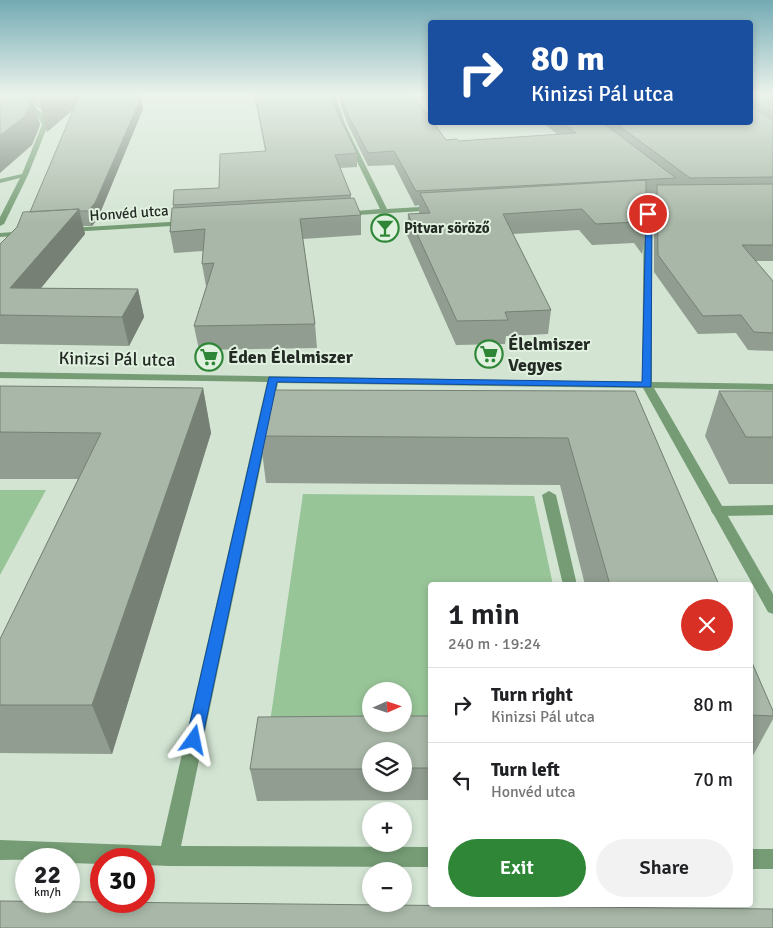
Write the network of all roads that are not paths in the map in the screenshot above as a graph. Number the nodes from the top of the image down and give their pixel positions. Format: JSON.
{"nodes":[{"id":1,"x":40,"y":137,"type":"edge"},
{"id":2,"x":348,"y":137,"type":"edge"},
{"id":3,"x":25,"y":175,"type":"junction"},
{"id":4,"x":0,"y":181,"type":"edge"},
{"id":5,"x":683,"y":194,"type":"edge"},
{"id":6,"x":648,"y":196,"type":"junction"},
{"id":7,"x":619,"y":198,"type":"edge"},
{"id":8,"x":443,"y":208,"type":"edge"},
{"id":9,"x":384,"y":211,"type":"junction"},
{"id":10,"x":335,"y":214,"type":"edge"},
{"id":11,"x":197,"y":222,"type":"edge"},
{"id":12,"x":0,"y":224,"type":"edge"},
{"id":13,"x":59,"y":231,"type":"edge"},
{"id":14,"x":39,"y":232,"type":"edge"},
{"id":15,"x":0,"y":235,"type":"edge"},
{"id":16,"x":0,"y":375,"type":"edge"},
{"id":17,"x":273,"y":379,"type":"junction"},
{"id":18,"x":647,"y":385,"type":"junction"},
{"id":19,"x":773,"y":387,"type":"edge"},
{"id":20,"x":548,"y":495,"type":"dead end"},
{"id":21,"x":773,"y":510,"type":"edge"},
{"id":22,"x":718,"y":511,"type":"junction"},
{"id":23,"x":569,"y":582,"type":"edge"},
{"id":24,"x":773,"y":608,"type":"edge"},
{"id":25,"x":0,"y":850,"type":"edge"},
{"id":26,"x":169,"y":856,"type":"junction"},
{"id":27,"x":428,"y":857,"type":"edge"},
{"id":28,"x":753,"y":858,"type":"edge"},
{"id":29,"x":773,"y":859,"type":"edge"}],
"edges":[{"from":1,"to":3,"type":"street"},
{"from":2,"to":9,"type":"street"},
{"from":3,"to":4,"type":"street"},
{"from":3,"to":12,"type":"street"},
{"from":5,"to":6,"type":"street"},
{"from":6,"to":7,"type":"street"},
{"from":6,"to":18,"type":"street"},
{"from":8,"to":9,"type":"street"},
{"from":9,"to":10,"type":"street"},
{"from":11,"to":13,"type":"street","name":"Honvéd utca"},
{"from":14,"to":15,"type":"street"},
{"from":16,"to":17,"type":"street","name":"Kinizsi Pál utca"},
{"from":17,"to":18,"type":"street","name":"Kinizsi Pál utca"},
{"from":17,"to":26,"type":"street"},
{"from":18,"to":19,"type":"street","name":"Kinizsi Pál utca"},
{"from":18,"to":22,"type":"street"},
{"from":20,"to":23,"type":"street"},
{"from":21,"to":22,"type":"street"},
{"from":22,"to":24,"type":"street"},
{"from":25,"to":26,"type":"street"},
{"from":26,"to":27,"type":"street"},
{"from":28,"to":29,"type":"street"}]}
